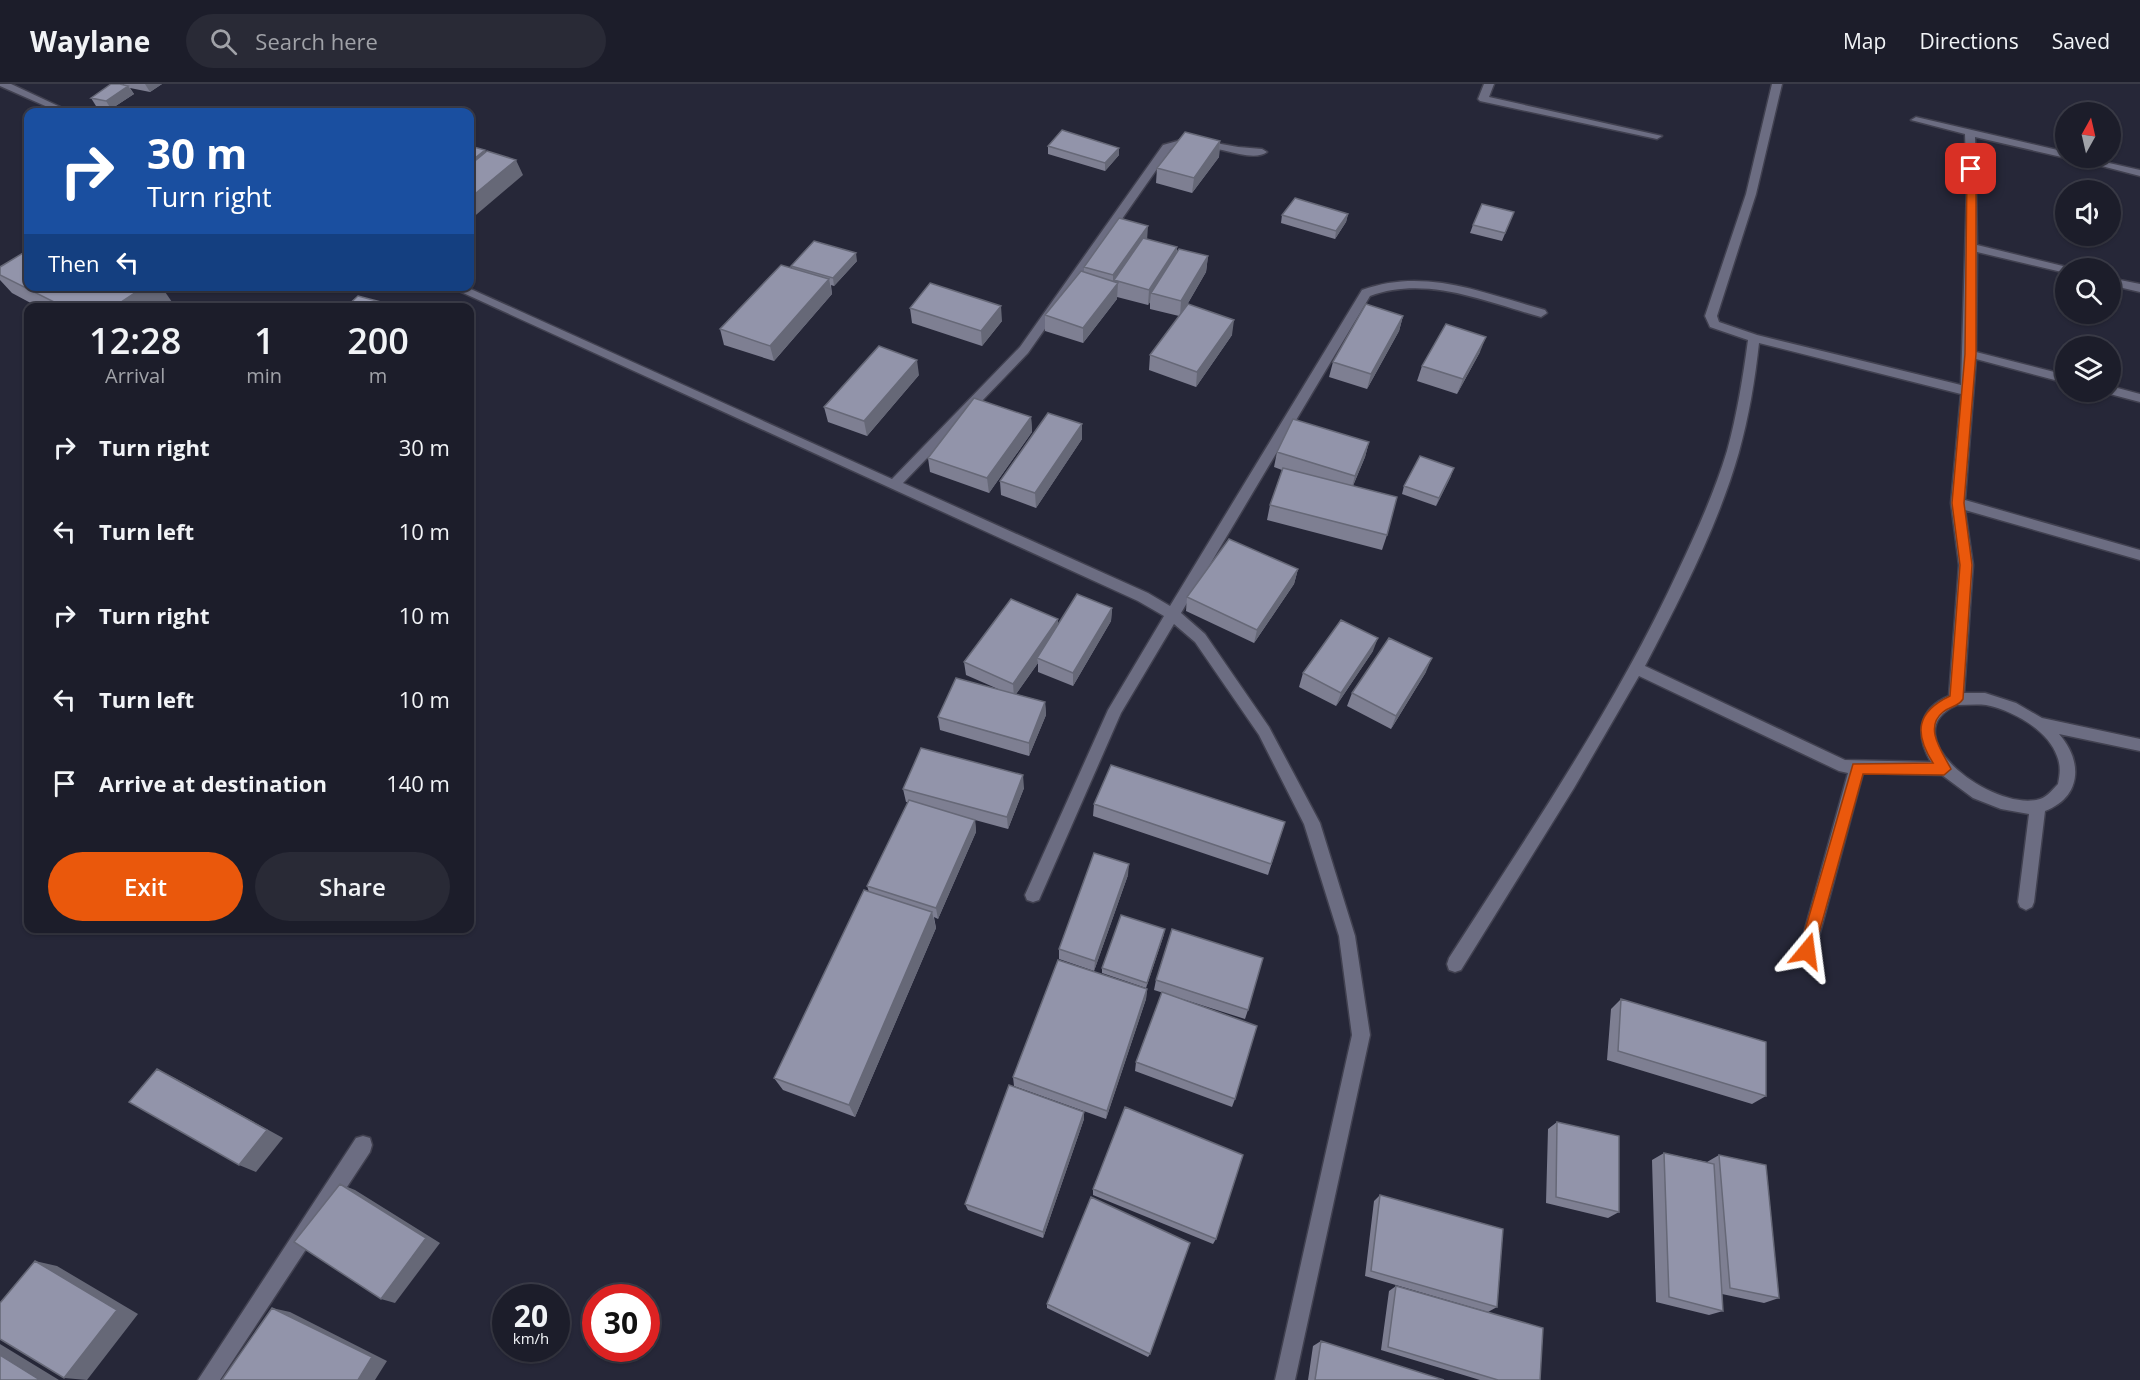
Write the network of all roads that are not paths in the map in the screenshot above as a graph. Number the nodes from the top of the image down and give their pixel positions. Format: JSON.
{"nodes":[{"id":1,"x":3,"y":84,"type":"edge"},
{"id":2,"x":1489,"y":84,"type":"edge"},
{"id":3,"x":1777,"y":84,"type":"edge"},
{"id":4,"x":57,"y":108,"type":"edge"},
{"id":5,"x":1916,"y":120,"type":"dead end"},
{"id":6,"x":1970,"y":132,"type":"junction"},
{"id":7,"x":1657,"y":136,"type":"dead end"},
{"id":8,"x":1262,"y":152,"type":"dead end"},
{"id":9,"x":2055,"y":152,"type":"edge"},
{"id":10,"x":2119,"y":168,"type":"edge"},
{"id":11,"x":2140,"y":173,"type":"edge"},
{"id":12,"x":1971,"y":248,"type":"junction"},
{"id":13,"x":2055,"y":267,"type":"edge"},
{"id":14,"x":2121,"y":284,"type":"edge"},
{"id":15,"x":2140,"y":288,"type":"edge"},
{"id":16,"x":464,"y":291,"type":"edge"},
{"id":17,"x":1541,"y":313,"type":"dead end"},
{"id":18,"x":1754,"y":338,"type":"junction"},
{"id":19,"x":1970,"y":354,"type":"junction"},
{"id":20,"x":2055,"y":376,"type":"edge"},
{"id":21,"x":1967,"y":391,"type":"junction"},
{"id":22,"x":2121,"y":393,"type":"edge"},
{"id":23,"x":2140,"y":398,"type":"edge"},
{"id":24,"x":894,"y":485,"type":"junction"},
{"id":25,"x":1958,"y":503,"type":"junction"},
{"id":26,"x":2140,"y":555,"type":"edge"},
{"id":27,"x":1172,"y":614,"type":"junction"},
{"id":28,"x":1638,"y":669,"type":"junction"},
{"id":29,"x":1956,"y":699,"type":"junction"},
{"id":30,"x":2038,"y":723,"type":"junction"},
{"id":31,"x":2140,"y":745,"type":"edge"},
{"id":32,"x":1857,"y":768,"type":"junction"},
{"id":33,"x":1944,"y":769,"type":"junction"},
{"id":34,"x":2038,"y":807,"type":"junction"},
{"id":35,"x":1033,"y":895,"type":"dead end"},
{"id":36,"x":2026,"y":902,"type":"dead end"},
{"id":37,"x":1807,"y":951,"type":"dead end"},
{"id":38,"x":1455,"y":964,"type":"dead end"},
{"id":39,"x":363,"y":1145,"type":"dead end"},
{"id":40,"x":208,"y":1380,"type":"edge"},
{"id":41,"x":1286,"y":1380,"type":"edge"}],
"edges":[{"from":1,"to":4,"type":"street"},
{"from":2,"to":7,"type":"street"},
{"from":3,"to":18,"type":"street"},
{"from":5,"to":6,"type":"street"},
{"from":6,"to":9,"type":"street"},
{"from":6,"to":12,"type":"street"},
{"from":8,"to":24,"type":"street"},
{"from":10,"to":11,"type":"street"},
{"from":12,"to":13,"type":"street"},
{"from":12,"to":19,"type":"street"},
{"from":14,"to":15,"type":"street"},
{"from":16,"to":24,"type":"street"},
{"from":17,"to":27,"type":"street"},
{"from":18,"to":21,"type":"street"},
{"from":18,"to":28,"type":"street"},
{"from":19,"to":20,"type":"street"},
{"from":19,"to":21,"type":"street"},
{"from":21,"to":25,"type":"street"},
{"from":22,"to":23,"type":"street"},
{"from":24,"to":27,"type":"street"},
{"from":25,"to":26,"type":"street"},
{"from":25,"to":29,"type":"street"},
{"from":27,"to":35,"type":"street"},
{"from":27,"to":41,"type":"street"},
{"from":28,"to":32,"type":"street"},
{"from":28,"to":38,"type":"street"},
{"from":29,"to":30,"type":"street"},
{"from":29,"to":33,"type":"street"},
{"from":30,"to":31,"type":"street"},
{"from":30,"to":34,"type":"street"},
{"from":32,"to":33,"type":"street"},
{"from":32,"to":37,"type":"street"},
{"from":33,"to":34,"type":"street"},
{"from":34,"to":36,"type":"street"},
{"from":39,"to":40,"type":"street"}]}
